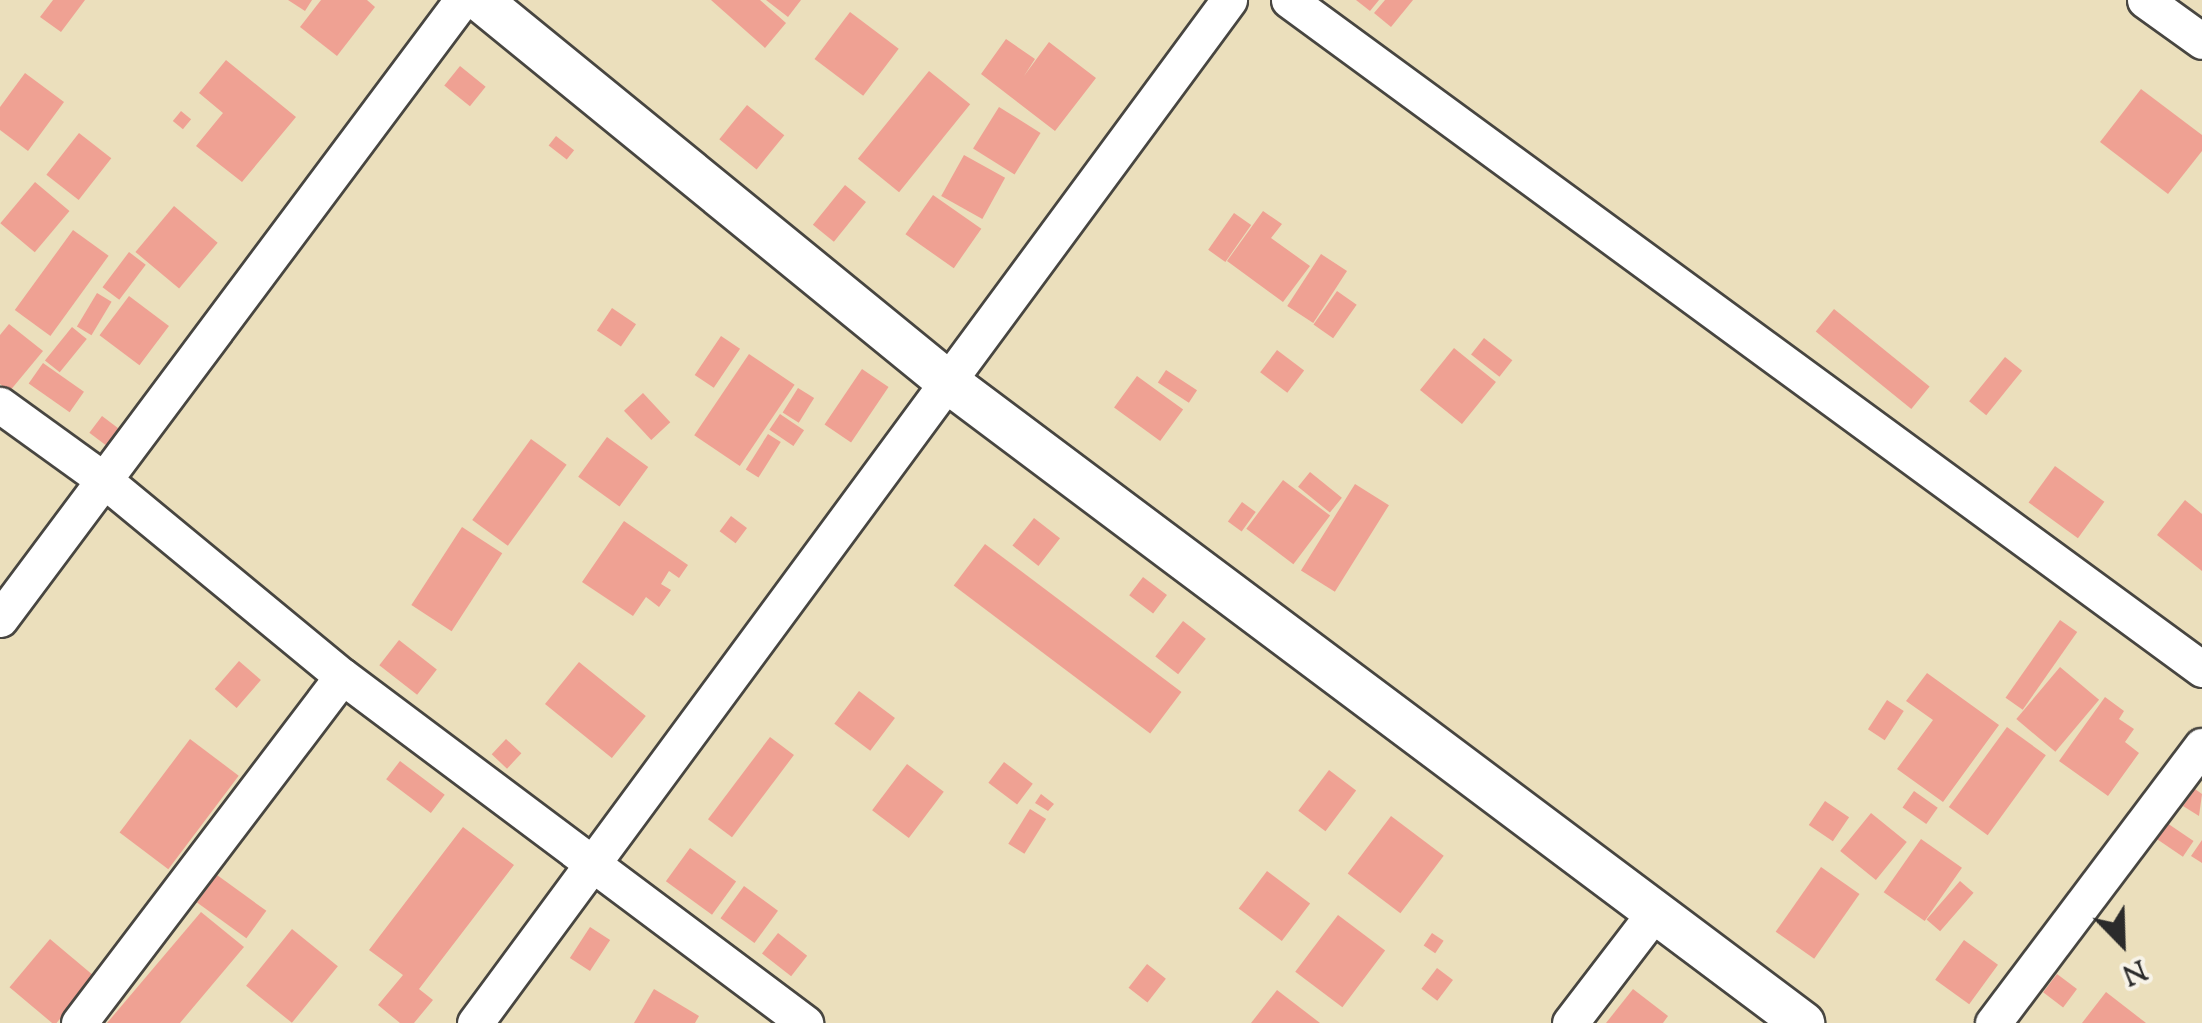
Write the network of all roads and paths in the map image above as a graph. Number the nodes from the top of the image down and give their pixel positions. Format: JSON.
{"nodes":[{"id":1,"x":462,"y":0,"type":"edge"},
{"id":2,"x":480,"y":0,"type":"edge"},
{"id":3,"x":1229,"y":0,"type":"edge"},
{"id":4,"x":1289,"y":0,"type":"edge"},
{"id":5,"x":2146,"y":0,"type":"edge"},
{"id":6,"x":2202,"y":41,"type":"edge"},
{"id":7,"x":948,"y":382,"type":"junction"},
{"id":8,"x":0,"y":405,"type":"edge"},
{"id":9,"x":104,"y":480,"type":"junction"},
{"id":10,"x":0,"y":620,"type":"edge"},
{"id":11,"x":2202,"y":669,"type":"edge"},
{"id":12,"x":342,"y":676,"type":"junction"},
{"id":13,"x":2202,"y":746,"type":"edge"},
{"id":14,"x":593,"y":864,"type":"junction"},
{"id":15,"x":1656,"y":912,"type":"junction"},
{"id":16,"x":1789,"y":1019,"type":"edge"},
{"id":17,"x":79,"y":1023,"type":"edge"},
{"id":18,"x":475,"y":1023,"type":"edge"},
{"id":19,"x":805,"y":1023,"type":"edge"},
{"id":20,"x":1570,"y":1023,"type":"edge"},
{"id":21,"x":1993,"y":1023,"type":"edge"}],
"edges":[{"from":1,"to":9,"type":"street"},
{"from":2,"to":7,"type":"street"},
{"from":3,"to":7,"type":"street"},
{"from":4,"to":11,"type":"street"},
{"from":5,"to":6,"type":"street"},
{"from":7,"to":14,"type":"street"},
{"from":7,"to":15,"type":"street"},
{"from":8,"to":9,"type":"street"},
{"from":9,"to":10,"type":"street"},
{"from":9,"to":12,"type":"street"},
{"from":12,"to":14,"type":"street"},
{"from":12,"to":17,"type":"street"},
{"from":13,"to":21,"type":"street"},
{"from":14,"to":18,"type":"street"},
{"from":14,"to":19,"type":"street"},
{"from":15,"to":16,"type":"street"},
{"from":15,"to":20,"type":"street"}]}
